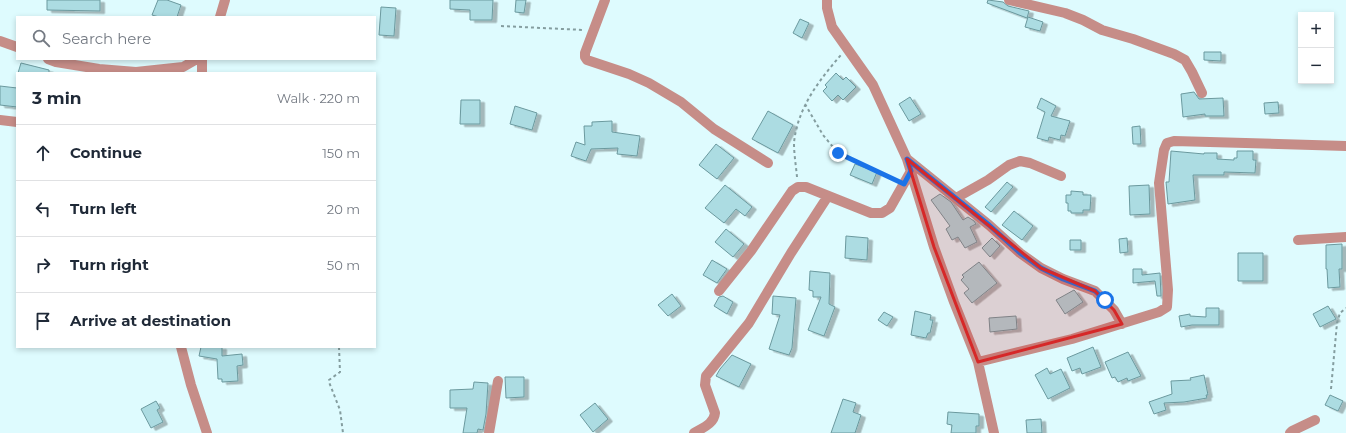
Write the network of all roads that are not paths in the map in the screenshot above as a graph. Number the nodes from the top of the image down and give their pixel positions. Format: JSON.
{"nodes":[{"id":1,"x":225,"y":0,"type":"edge"},
{"id":2,"x":605,"y":0,"type":"edge"},
{"id":3,"x":827,"y":0,"type":"edge"},
{"id":4,"x":1009,"y":0,"type":"edge"},
{"id":5,"x":220,"y":16,"type":"edge"},
{"id":6,"x":0,"y":41,"type":"edge"},
{"id":7,"x":16,"y":47,"type":"edge"},
{"id":8,"x":51,"y":60,"type":"edge"},
{"id":9,"x":195,"y":60,"type":"edge"},
{"id":10,"x":202,"y":60,"type":"edge"},
{"id":11,"x":98,"y":71,"type":"edge"},
{"id":12,"x":136,"y":72,"type":"edge"},
{"id":13,"x":136,"y":72,"type":"edge"},
{"id":14,"x":202,"y":72,"type":"edge"},
{"id":15,"x":1202,"y":93,"type":"dead end"},
{"id":16,"x":0,"y":120,"type":"edge"},
{"id":17,"x":16,"y":122,"type":"edge"},
{"id":18,"x":1346,"y":146,"type":"edge"},
{"id":19,"x":907,"y":159,"type":"junction"},
{"id":20,"x":768,"y":163,"type":"dead end"},
{"id":21,"x":911,"y":171,"type":"junction"},
{"id":22,"x":1061,"y":176,"type":"dead end"},
{"id":23,"x":828,"y":196,"type":"junction"},
{"id":24,"x":956,"y":198,"type":"junction"},
{"id":25,"x":1346,"y":237,"type":"edge"},
{"id":26,"x":1298,"y":240,"type":"dead end"},
{"id":27,"x":719,"y":290,"type":"dead end"},
{"id":28,"x":1122,"y":324,"type":"junction"},
{"id":29,"x":181,"y":348,"type":"edge"},
{"id":30,"x":978,"y":362,"type":"junction"},
{"id":31,"x":498,"y":381,"type":"dead end"},
{"id":32,"x":1315,"y":420,"type":"dead end"},
{"id":33,"x":207,"y":433,"type":"edge"},
{"id":34,"x":489,"y":433,"type":"edge"},
{"id":35,"x":694,"y":433,"type":"edge"},
{"id":36,"x":994,"y":433,"type":"edge"},
{"id":37,"x":1290,"y":433,"type":"edge"}],
"edges":[{"from":1,"to":5,"type":"street"},
{"from":2,"to":20,"type":"street"},
{"from":3,"to":19,"type":"street"},
{"from":4,"to":15,"type":"street"},
{"from":6,"to":7,"type":"street"},
{"from":8,"to":11,"type":"street"},
{"from":9,"to":12,"type":"street"},
{"from":10,"to":14,"type":"street"},
{"from":11,"to":13,"type":"street"},
{"from":16,"to":17,"type":"street"},
{"from":18,"to":28,"type":"street"},
{"from":19,"to":21,"type":"street"},
{"from":19,"to":24,"type":"street"},
{"from":21,"to":23,"type":"street"},
{"from":21,"to":30,"type":"street"},
{"from":22,"to":24,"type":"street"},
{"from":23,"to":27,"type":"street"},
{"from":23,"to":35,"type":"street"},
{"from":24,"to":28,"type":"street"},
{"from":25,"to":26,"type":"street"},
{"from":28,"to":30,"type":"street"},
{"from":29,"to":33,"type":"street"},
{"from":30,"to":36,"type":"street"},
{"from":31,"to":34,"type":"street"},
{"from":32,"to":37,"type":"street"}]}
